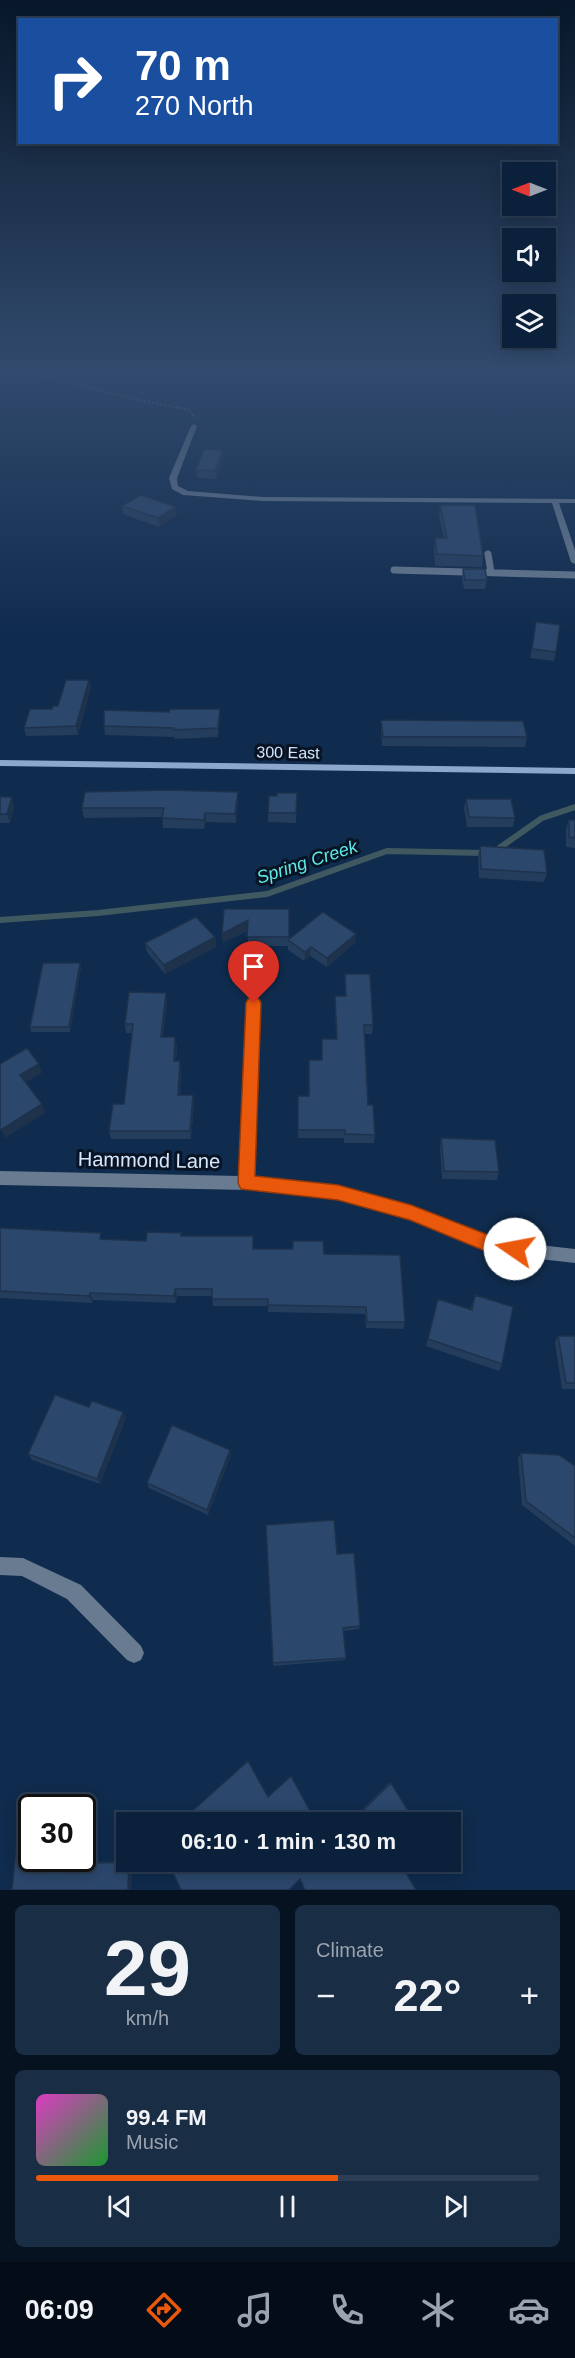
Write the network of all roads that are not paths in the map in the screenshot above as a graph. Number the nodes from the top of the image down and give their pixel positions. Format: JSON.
{"nodes":[{"id":1,"x":181,"y":458,"type":"edge"},
{"id":2,"x":555,"y":501,"type":"junction"},
{"id":3,"x":575,"y":501,"type":"edge"},
{"id":4,"x":488,"y":554,"type":"dead end"},
{"id":5,"x":575,"y":562,"type":"edge"},
{"id":6,"x":394,"y":570,"type":"dead end"},
{"id":7,"x":491,"y":572,"type":"junction"},
{"id":8,"x":575,"y":575,"type":"edge"},
{"id":9,"x":0,"y":763,"type":"edge"},
{"id":10,"x":575,"y":771,"type":"edge"},
{"id":11,"x":254,"y":1003,"type":"dead end"},
{"id":12,"x":0,"y":1178,"type":"edge"},
{"id":13,"x":247,"y":1183,"type":"junction"},
{"id":14,"x":575,"y":1256,"type":"edge"},
{"id":15,"x":0,"y":1566,"type":"edge"},
{"id":16,"x":134,"y":1653,"type":"dead end"}],
"edges":[{"from":1,"to":2,"type":"street"},
{"from":2,"to":3,"type":"street"},
{"from":2,"to":5,"type":"street"},
{"from":4,"to":7,"type":"lane"},
{"from":6,"to":7,"type":"lane"},
{"from":7,"to":8,"type":"lane"},
{"from":9,"to":10,"type":"street","name":"300 East"},
{"from":11,"to":13,"type":"street"},
{"from":12,"to":13,"type":"street","name":"Hammond Lane"},
{"from":13,"to":14,"type":"street","name":"Hammond Lane"},
{"from":15,"to":16,"type":"street"}]}
